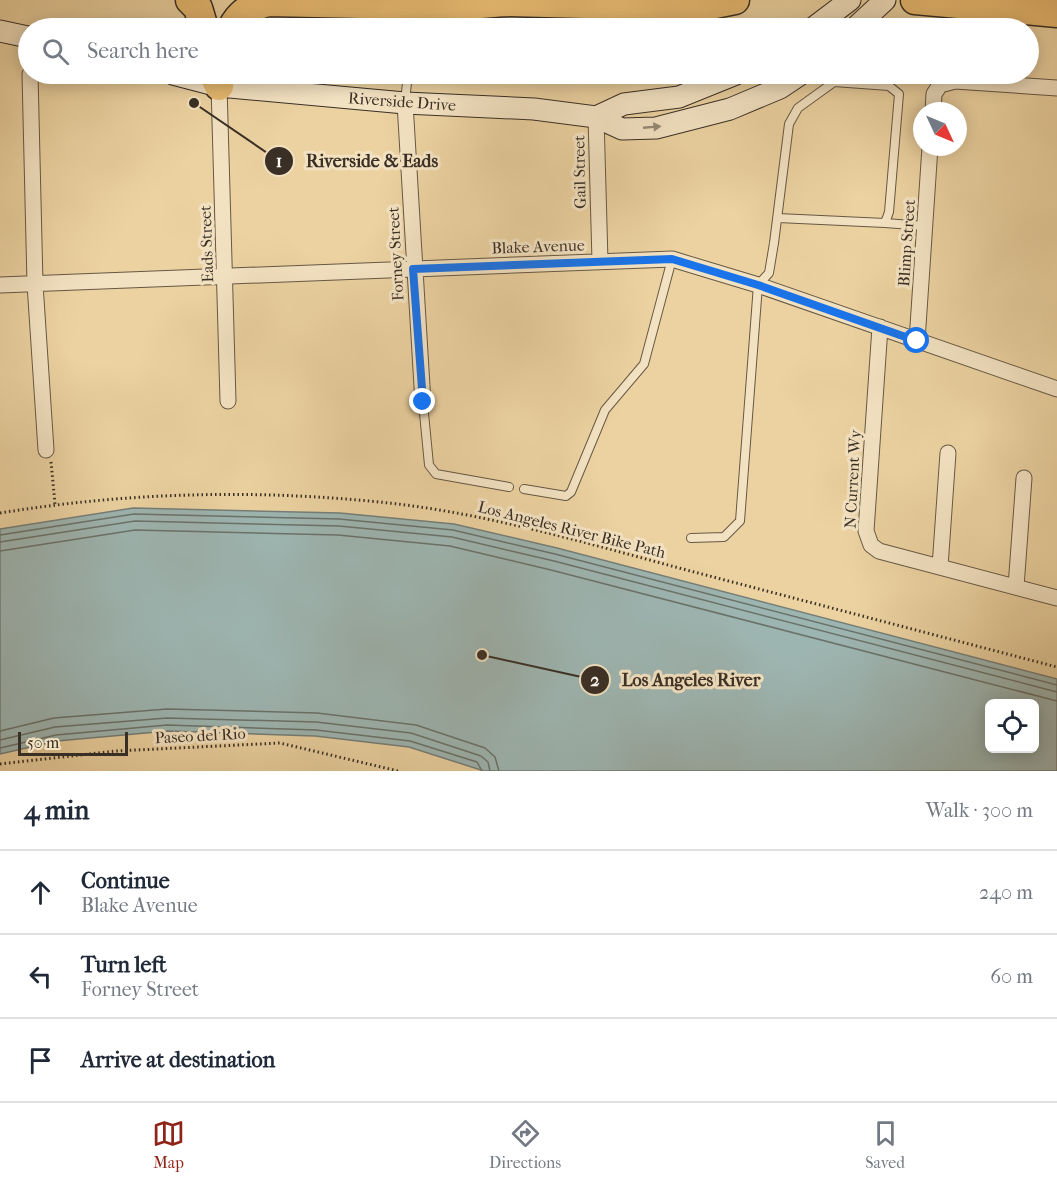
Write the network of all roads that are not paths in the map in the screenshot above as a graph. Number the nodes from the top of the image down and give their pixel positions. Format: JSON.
{"nodes":[{"id":1,"x":190,"y":0,"type":"edge"},
{"id":2,"x":735,"y":0,"type":"edge"},
{"id":3,"x":850,"y":0,"type":"edge"},
{"id":4,"x":885,"y":0,"type":"edge"},
{"id":5,"x":916,"y":0,"type":"edge"},
{"id":6,"x":1057,"y":13,"type":"edge"},
{"id":7,"x":191,"y":18,"type":"edge"},
{"id":8,"x":201,"y":18,"type":"edge"},
{"id":9,"x":239,"y":18,"type":"edge"},
{"id":10,"x":826,"y":18,"type":"edge"},
{"id":11,"x":866,"y":18,"type":"edge"},
{"id":12,"x":0,"y":31,"type":"edge"},
{"id":13,"x":18,"y":35,"type":"edge"},
{"id":14,"x":30,"y":84,"type":"edge"},
{"id":15,"x":219,"y":84,"type":"edge"},
{"id":16,"x":264,"y":84,"type":"edge"},
{"id":17,"x":407,"y":84,"type":"edge"},
{"id":18,"x":710,"y":84,"type":"edge"},
{"id":19,"x":786,"y":84,"type":"edge"},
{"id":20,"x":831,"y":84,"type":"edge"},
{"id":21,"x":862,"y":84,"type":"edge"},
{"id":22,"x":944,"y":84,"type":"edge"},
{"id":23,"x":999,"y":84,"type":"edge"},
{"id":24,"x":1057,"y":88,"type":"edge"},
{"id":25,"x":934,"y":102,"type":"edge"},
{"id":26,"x":405,"y":103,"type":"junction"},
{"id":27,"x":596,"y":117,"type":"junction"},
{"id":28,"x":929,"y":156,"type":"edge"},
{"id":29,"x":778,"y":218,"type":"junction"},
{"id":30,"x":885,"y":223,"type":"junction"},
{"id":31,"x":925,"y":226,"type":"junction"},
{"id":32,"x":672,"y":259,"type":"junction"},
{"id":33,"x":600,"y":261,"type":"junction"},
{"id":34,"x":413,"y":269,"type":"junction"},
{"id":35,"x":226,"y":277,"type":"junction"},
{"id":36,"x":35,"y":284,"type":"junction"},
{"id":37,"x":0,"y":285,"type":"edge"},
{"id":38,"x":758,"y":285,"type":"junction"},
{"id":39,"x":880,"y":327,"type":"junction"},
{"id":40,"x":917,"y":341,"type":"junction"},
{"id":41,"x":1057,"y":389,"type":"edge"},
{"id":42,"x":228,"y":401,"type":"dead end"},
{"id":43,"x":423,"y":402,"type":"joint"},
{"id":44,"x":46,"y":450,"type":"road end"},
{"id":45,"x":948,"y":453,"type":"dead end"},
{"id":46,"x":1024,"y":478,"type":"dead end"},
{"id":47,"x":508,"y":488,"type":"dead end"},
{"id":48,"x":524,"y":489,"type":"dead end"},
{"id":49,"x":691,"y":538,"type":"dead end"},
{"id":50,"x":940,"y":567,"type":"junction"},
{"id":51,"x":1016,"y":587,"type":"junction"},
{"id":52,"x":1057,"y":598,"type":"edge"}],
"edges":[{"from":1,"to":7,"type":"highway"},
{"from":1,"to":8,"type":"highway"},
{"from":2,"to":9,"type":"highway"},
{"from":3,"to":10,"type":"main road"},
{"from":4,"to":11,"type":"main road"},
{"from":5,"to":6,"type":"highway"},
{"from":12,"to":13,"type":"main road"},
{"from":14,"to":36,"type":"street"},
{"from":15,"to":35,"type":"street","name":"Eads Street"},
{"from":16,"to":26,"type":"main road","name":"Riverside Drive"},
{"from":17,"to":26,"type":"lane"},
{"from":18,"to":27,"type":"main road"},
{"from":27,"to":19,"type":"main road","name":"Riverside Drive","one_way":true},
{"from":20,"to":29,"type":"lane"},
{"from":21,"to":30,"type":"lane"},
{"from":22,"to":25,"type":"street"},
{"from":23,"to":24,"type":"street"},
{"from":26,"to":27,"type":"main road","name":"Riverside Drive"},
{"from":26,"to":34,"type":"street","name":"Forney Street"},
{"from":27,"to":33,"type":"street","name":"Gail Street"},
{"from":28,"to":31,"type":"street","name":"Blimp Street"},
{"from":29,"to":30,"type":"lane"},
{"from":29,"to":38,"type":"lane"},
{"from":30,"to":31,"type":"lane"},
{"from":31,"to":40,"type":"street","name":"Blimp Street"},
{"from":32,"to":33,"type":"street","name":"Blake Avenue"},
{"from":32,"to":38,"type":"street","name":"Blake Avenue"},
{"from":32,"to":48,"type":"lane"},
{"from":33,"to":34,"type":"street","name":"Blake Avenue"},
{"from":34,"to":35,"type":"street","name":"Blake Avenue"},
{"from":34,"to":43,"type":"street","name":"Forney Street"},
{"from":35,"to":36,"type":"street","name":"Blake Avenue"},
{"from":35,"to":42,"type":"street","name":"Eads Street"},
{"from":36,"to":37,"type":"street","name":"Blake Avenue"},
{"from":36,"to":44,"type":"street"},
{"from":38,"to":39,"type":"street","name":"Blake Avenue"},
{"from":38,"to":49,"type":"lane"},
{"from":39,"to":40,"type":"street","name":"Blake Avenue"},
{"from":39,"to":50,"type":"street","name":"N Current Wy"},
{"from":40,"to":41,"type":"street","name":"Blake Avenue"},
{"from":43,"to":47,"type":"lane"},
{"from":45,"to":50,"type":"street"},
{"from":46,"to":51,"type":"street"},
{"from":50,"to":51,"type":"street","name":"N Current Wy"},
{"from":51,"to":52,"type":"street","name":"N Current Wy"}]}
